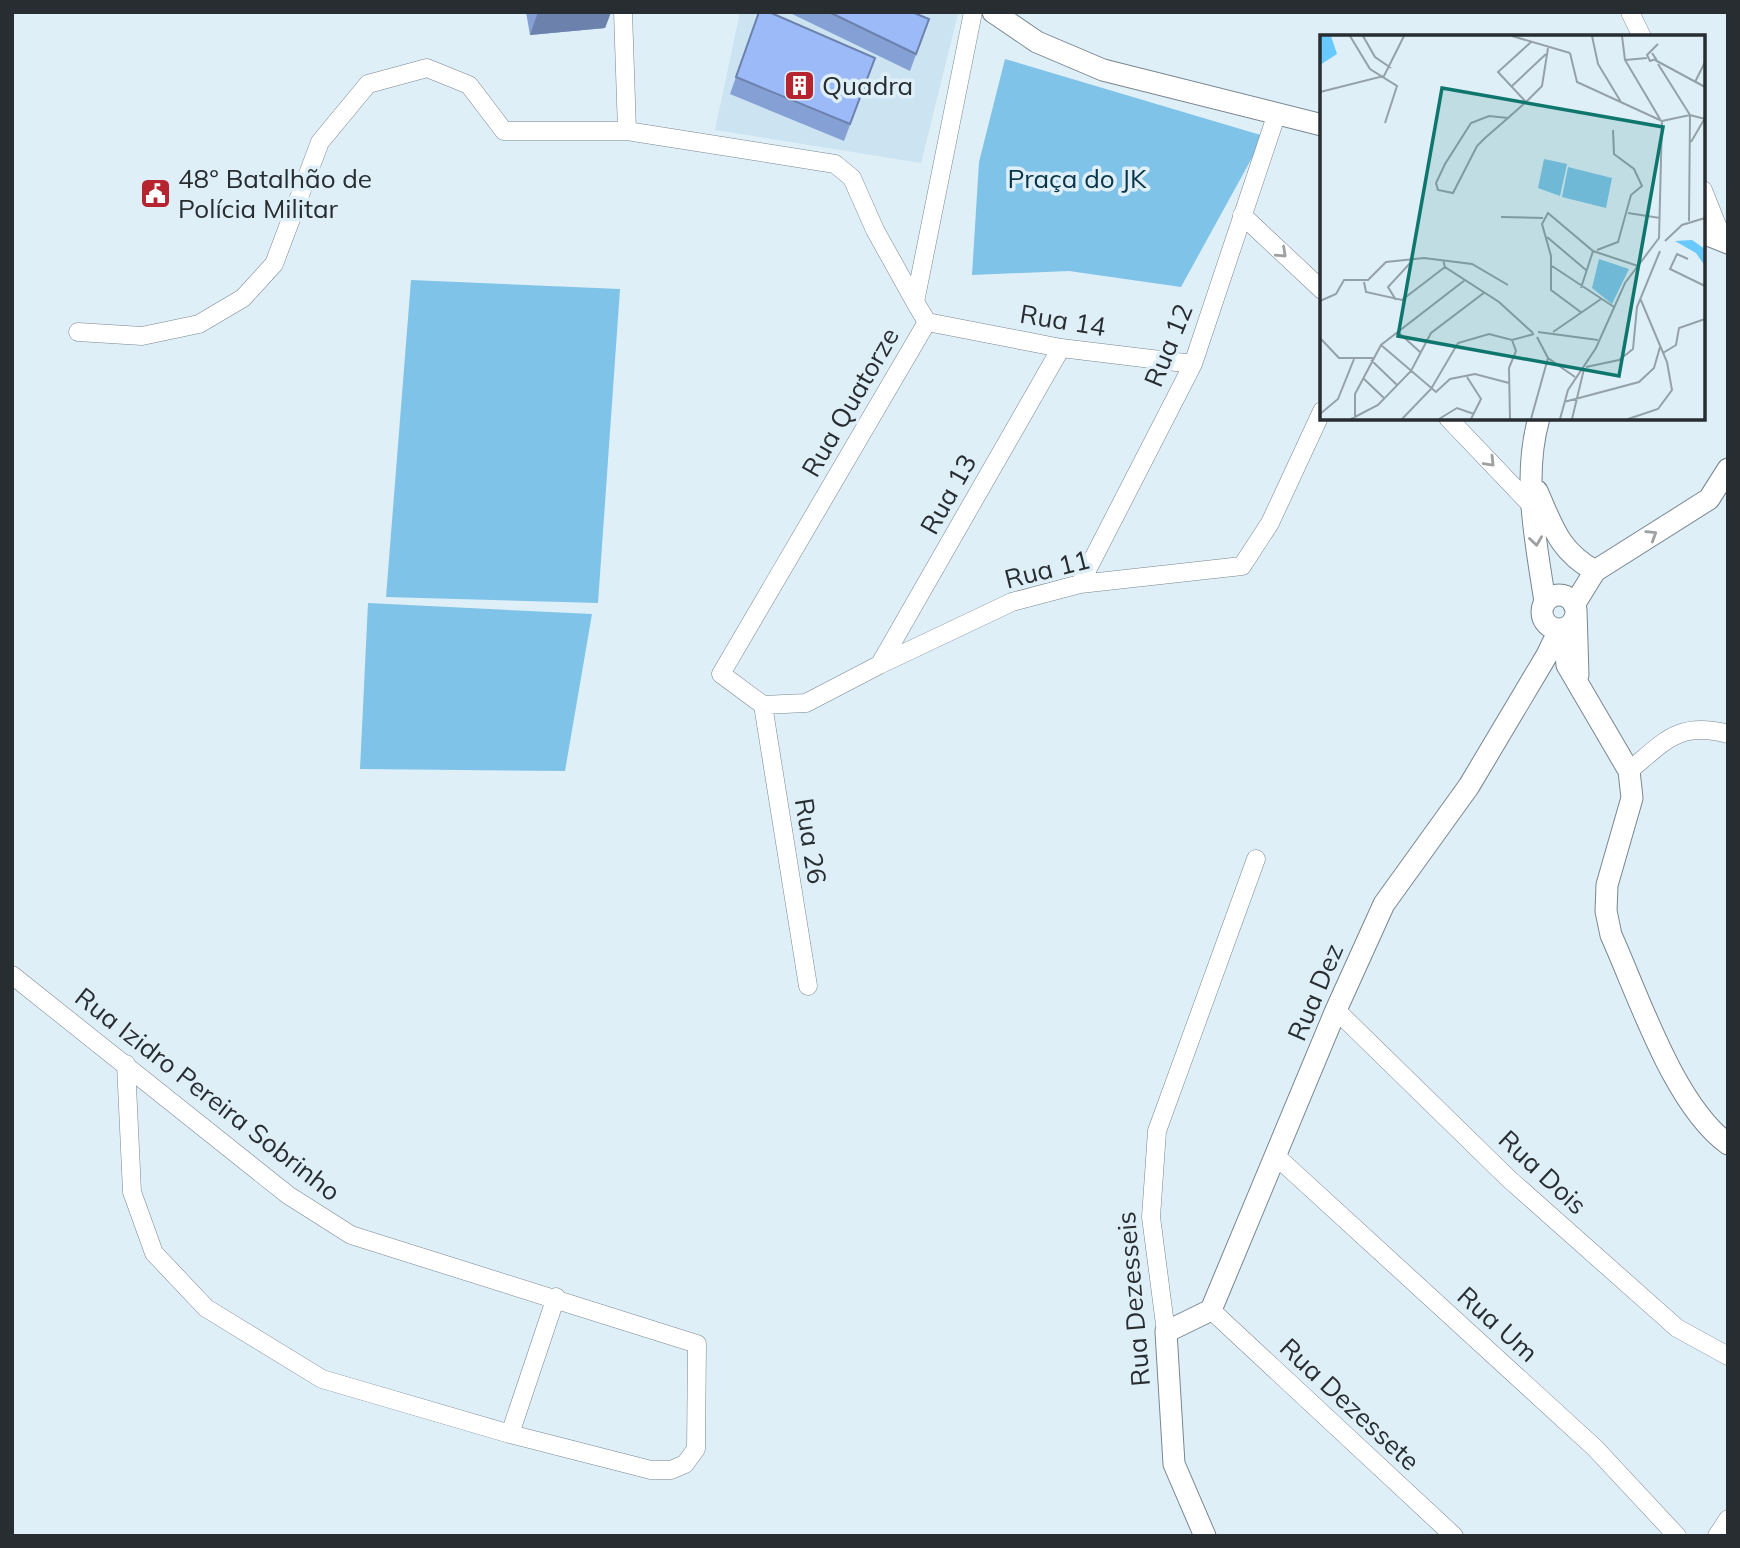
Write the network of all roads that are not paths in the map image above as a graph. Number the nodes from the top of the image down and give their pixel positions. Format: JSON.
{"nodes":[{"id":1,"x":623,"y":12,"type":"edge"},
{"id":2,"x":973,"y":12,"type":"edge"},
{"id":3,"x":993,"y":12,"type":"edge"},
{"id":4,"x":1630,"y":12,"type":"edge"},
{"id":5,"x":1641,"y":35,"type":"edge"},
{"id":6,"x":1277,"y":113,"type":"junction"},
{"id":7,"x":1320,"y":124,"type":"edge"},
{"id":8,"x":627,"y":131,"type":"junction"},
{"id":9,"x":1705,"y":197,"type":"edge"},
{"id":10,"x":1242,"y":215,"type":"junction"},
{"id":11,"x":1718,"y":239,"type":"edge"},
{"id":12,"x":1320,"y":288,"type":"edge"},
{"id":13,"x":915,"y":302,"type":"junction"},
{"id":14,"x":927,"y":322,"type":"junction"},
{"id":15,"x":78,"y":332,"type":"dead end"},
{"id":16,"x":1061,"y":348,"type":"junction"},
{"id":17,"x":1193,"y":364,"type":"junction"},
{"id":18,"x":1320,"y":415,"type":"edge"},
{"id":19,"x":1450,"y":420,"type":"edge"},
{"id":20,"x":1539,"y":420,"type":"edge"},
{"id":21,"x":1728,"y":469,"type":"edge"},
{"id":22,"x":1531,"y":480,"type":"junction"},
{"id":23,"x":1718,"y":496,"type":"edge"},
{"id":24,"x":1531,"y":506,"type":"junction"},
{"id":25,"x":1595,"y":571,"type":"junction"},
{"id":26,"x":1080,"y":584,"type":"junction"},
{"id":27,"x":1545,"y":602,"type":"junction"},
{"id":28,"x":1575,"y":608,"type":"junction"},
{"id":29,"x":1556,"y":627,"type":"junction"},
{"id":30,"x":879,"y":665,"type":"junction"},
{"id":31,"x":1578,"y":687,"type":"junction"},
{"id":32,"x":763,"y":705,"type":"junction"},
{"id":33,"x":1728,"y":734,"type":"edge"},
{"id":34,"x":1629,"y":771,"type":"junction"},
{"id":35,"x":1256,"y":859,"type":"dead end"},
{"id":36,"x":12,"y":975,"type":"edge"},
{"id":37,"x":808,"y":986,"type":"dead end"},
{"id":38,"x":1336,"y":1010,"type":"junction"},
{"id":39,"x":126,"y":1063,"type":"junction"},
{"id":40,"x":1728,"y":1144,"type":"edge"},
{"id":41,"x":1277,"y":1157,"type":"junction"},
{"id":42,"x":556,"y":1297,"type":"junction"},
{"id":43,"x":1211,"y":1310,"type":"junction"},
{"id":44,"x":1166,"y":1332,"type":"junction"},
{"id":45,"x":1728,"y":1356,"type":"edge"},
{"id":46,"x":510,"y":1434,"type":"junction"},
{"id":47,"x":1728,"y":1519,"type":"edge"},
{"id":48,"x":1205,"y":1536,"type":"edge"},
{"id":49,"x":1454,"y":1536,"type":"edge"},
{"id":50,"x":1678,"y":1536,"type":"edge"},
{"id":51,"x":1717,"y":1536,"type":"edge"}],
"edges":[{"from":1,"to":8,"type":"street"},
{"from":2,"to":13,"type":"street","name":"Rua Quatorze"},
{"from":3,"to":6,"type":"street"},
{"from":4,"to":5,"type":"street"},
{"from":6,"to":7,"type":"street"},
{"from":6,"to":10,"type":"street","name":"Rua 12"},
{"from":8,"to":13,"type":"street"},
{"from":8,"to":15,"type":"street"},
{"from":9,"to":11,"type":"street"},
{"from":10,"to":12,"type":"street","one_way":true},
{"from":10,"to":17,"type":"street","name":"Rua 12"},
{"from":13,"to":14,"type":"street","name":"Rua Quatorze"},
{"from":14,"to":16,"type":"street","name":"Rua 14"},
{"from":14,"to":32,"type":"street","name":"Rua Quatorze"},
{"from":16,"to":17,"type":"street","name":"Rua 14"},
{"from":16,"to":30,"type":"street","name":"Rua 13"},
{"from":17,"to":26,"type":"street","name":"Rua 12"},
{"from":18,"to":26,"type":"street","name":"Rua 11"},
{"from":19,"to":24,"type":"street","one_way":true},
{"from":20,"to":22,"type":"street"},
{"from":21,"to":23,"type":"street"},
{"from":22,"to":24,"type":"street"},
{"from":22,"to":25,"type":"street"},
{"from":25,"to":23,"type":"street","one_way":true},
{"from":24,"to":27,"type":"street","one_way":true},
{"from":25,"to":28,"type":"street"},
{"from":26,"to":30,"type":"street","name":"Rua 11"},
{"from":27,"to":28,"type":"street"},
{"from":27,"to":29,"type":"street"},
{"from":28,"to":29,"type":"street"},
{"from":28,"to":31,"type":"street"},
{"from":29,"to":31,"type":"street"},
{"from":29,"to":38,"type":"street","name":"Rua Dez"},
{"from":30,"to":32,"type":"street","name":"Rua 11"},
{"from":31,"to":34,"type":"street"},
{"from":32,"to":37,"type":"street","name":"Rua 26"},
{"from":33,"to":34,"type":"street"},
{"from":34,"to":40,"type":"street"},
{"from":35,"to":44,"type":"street","name":"Rua Dezesseis"},
{"from":36,"to":39,"type":"street","name":"Rua Izidro Pereira Sobrinho"},
{"from":38,"to":41,"type":"street","name":"Rua Dez"},
{"from":38,"to":45,"type":"street","name":"Rua Dois"},
{"from":39,"to":42,"type":"street","name":"Rua Izidro Pereira Sobrinho"},
{"from":39,"to":46,"type":"street"},
{"from":41,"to":43,"type":"street","name":"Rua Dez"},
{"from":41,"to":50,"type":"street","name":"Rua Um"},
{"from":42,"to":46,"type":"street"},
{"from":42,"to":46,"type":"street","name":"Rua Izidro Pereira Sobrinho"},
{"from":43,"to":44,"type":"street"},
{"from":43,"to":49,"type":"street","name":"Rua Dezessete"},
{"from":44,"to":48,"type":"street","name":"Rua Dezesseis"},
{"from":47,"to":51,"type":"street"}]}
